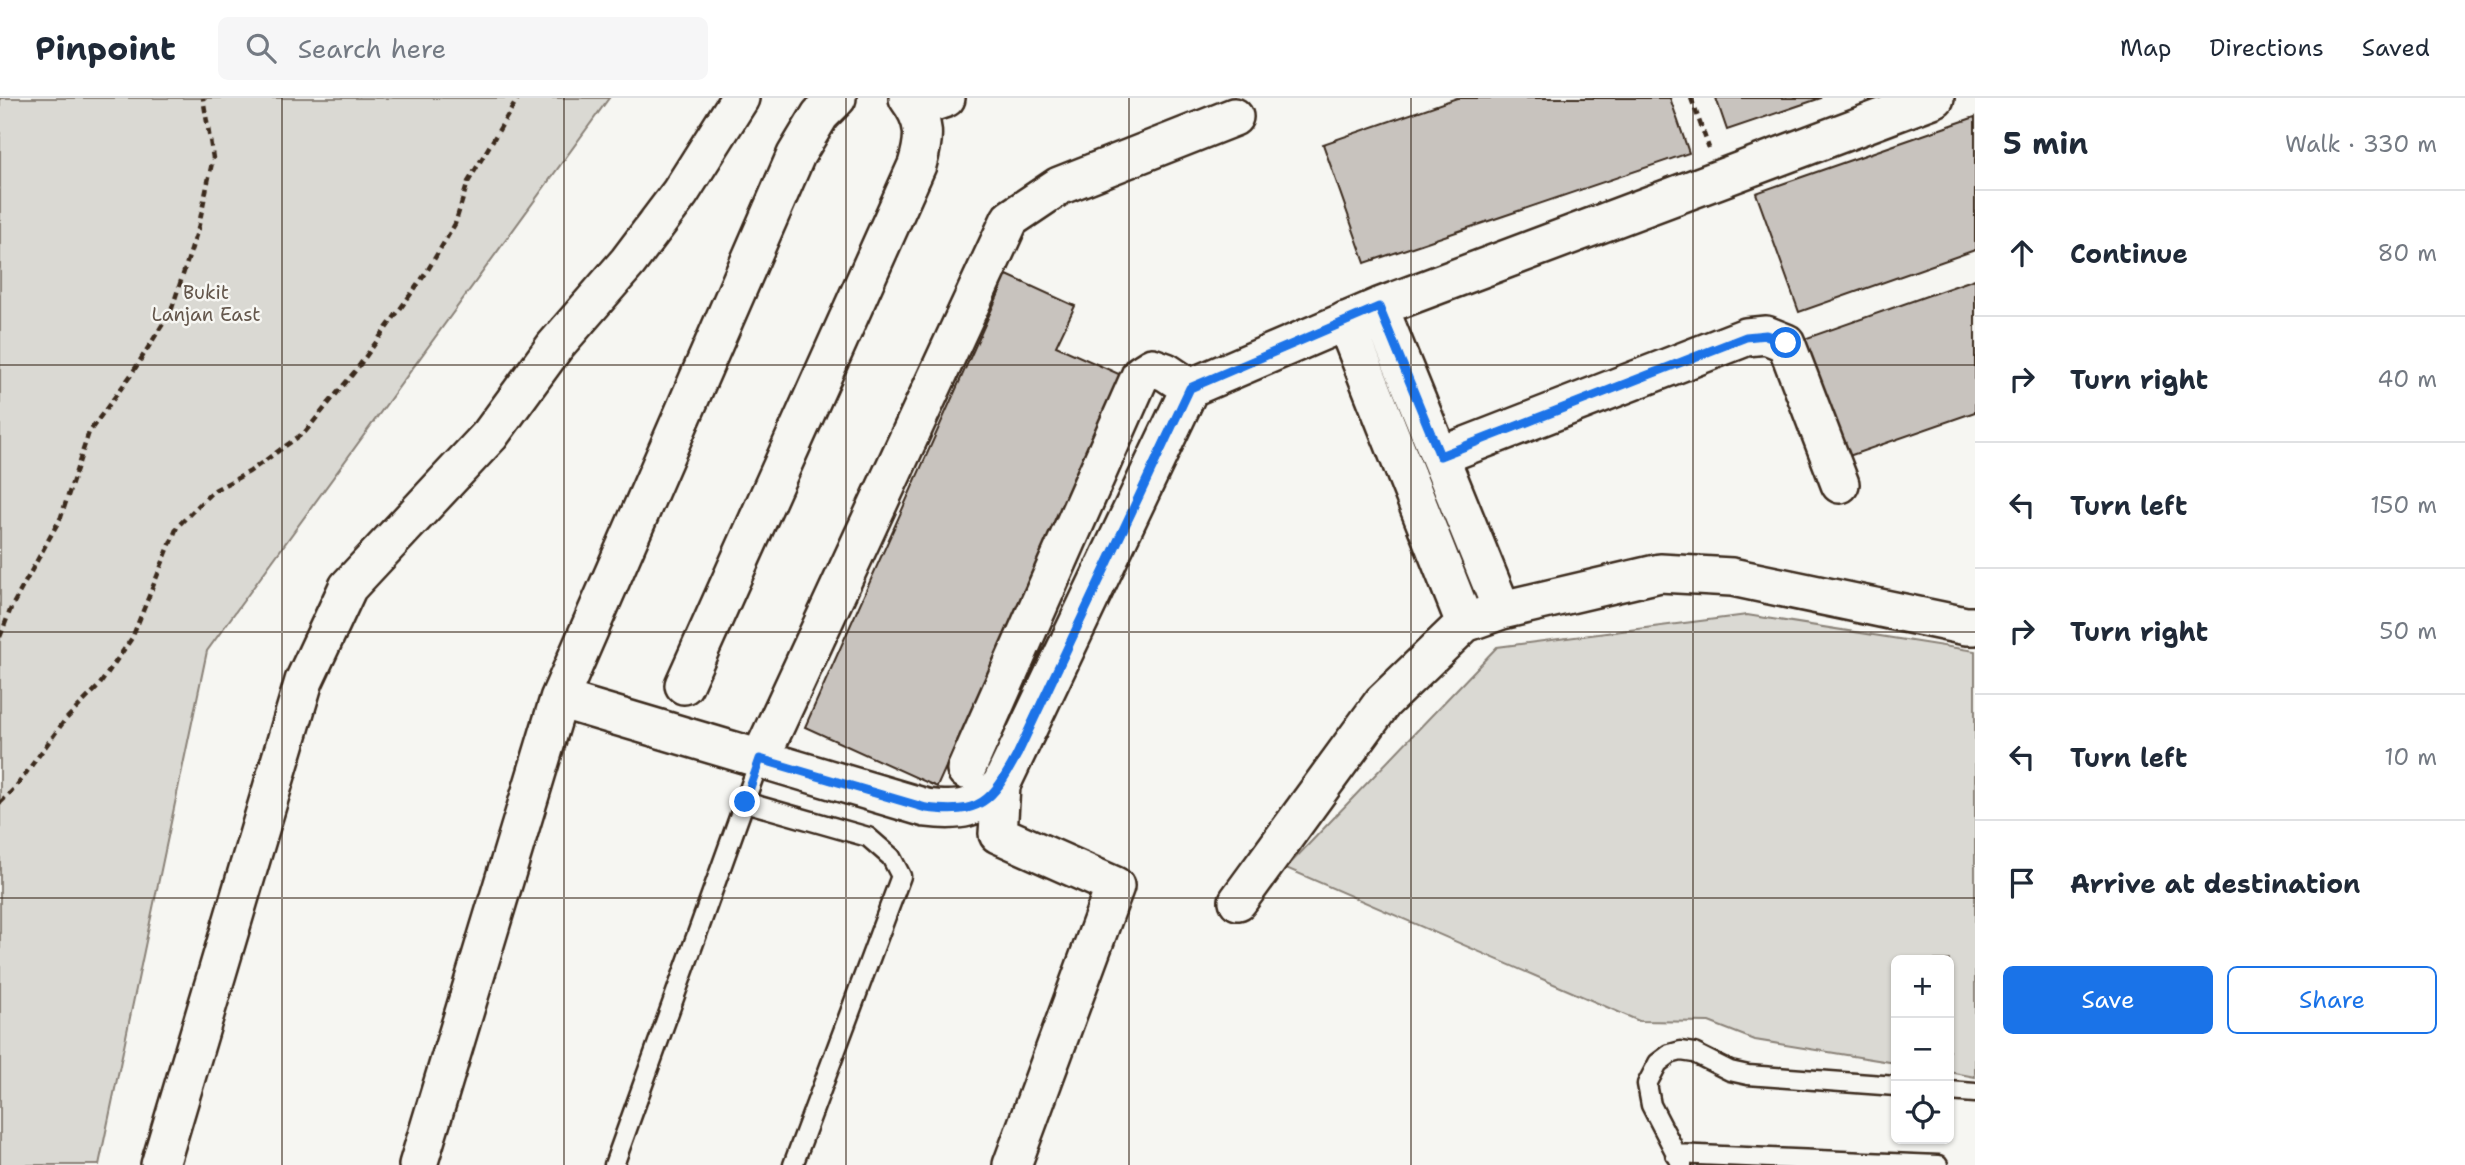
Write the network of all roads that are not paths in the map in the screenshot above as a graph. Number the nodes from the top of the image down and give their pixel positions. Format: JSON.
{"nodes":[{"id":1,"x":740,"y":98,"type":"edge"},
{"id":2,"x":837,"y":98,"type":"edge"},
{"id":3,"x":1934,"y":98,"type":"edge"},
{"id":4,"x":923,"y":101,"type":"edge"},
{"id":5,"x":1234,"y":117,"type":"dead end"},
{"id":6,"x":1379,"y":307,"type":"junction"},
{"id":7,"x":1345,"y":321,"type":"junction"},
{"id":8,"x":1190,"y":388,"type":"junction"},
{"id":9,"x":1440,"y":456,"type":"junction"},
{"id":10,"x":1840,"y":484,"type":"dead end"},
{"id":11,"x":1502,"y":610,"type":"junction"},
{"id":12,"x":1465,"y":623,"type":"junction"},
{"id":13,"x":1975,"y":626,"type":"edge"},
{"id":14,"x":684,"y":685,"type":"dead end"},
{"id":15,"x":559,"y":699,"type":"junction"},
{"id":16,"x":760,"y":759,"type":"junction"},
{"id":17,"x":966,"y":770,"type":"dead end"},
{"id":18,"x":1001,"y":785,"type":"junction"},
{"id":19,"x":745,"y":802,"type":"junction"},
{"id":20,"x":1238,"y":901,"type":"dead end"},
{"id":21,"x":1891,"y":1086,"type":"edge"},
{"id":22,"x":1954,"y":1091,"type":"edge"},
{"id":23,"x":1975,"y":1093,"type":"edge"},
{"id":24,"x":1679,"y":1160,"type":"edge"},
{"id":25,"x":160,"y":1165,"type":"edge"},
{"id":26,"x":418,"y":1165,"type":"edge"},
{"id":27,"x":614,"y":1165,"type":"edge"},
{"id":28,"x":793,"y":1165,"type":"edge"},
{"id":29,"x":1012,"y":1165,"type":"edge"},
{"id":30,"x":1938,"y":1165,"type":"edge"}],
"edges":[{"from":1,"to":25,"type":"street"},
{"from":2,"to":15,"type":"street"},
{"from":3,"to":6,"type":"street"},
{"from":4,"to":14,"type":"street"},
{"from":5,"to":16,"type":"street"},
{"from":6,"to":7,"type":"street"},
{"from":6,"to":9,"type":"street"},
{"from":7,"to":8,"type":"street"},
{"from":7,"to":12,"type":"street"},
{"from":8,"to":17,"type":"street"},
{"from":8,"to":18,"type":"street"},
{"from":9,"to":10,"type":"street"},
{"from":9,"to":11,"type":"street"},
{"from":11,"to":12,"type":"street"},
{"from":11,"to":13,"type":"street"},
{"from":12,"to":20,"type":"street"},
{"from":15,"to":16,"type":"street"},
{"from":15,"to":26,"type":"street"},
{"from":16,"to":18,"type":"street"},
{"from":16,"to":19,"type":"lane"},
{"from":18,"to":29,"type":"street"},
{"from":19,"to":27,"type":"lane"},
{"from":19,"to":28,"type":"lane"},
{"from":21,"to":24,"type":"lane"},
{"from":22,"to":23,"type":"lane"},
{"from":24,"to":30,"type":"lane"}]}
